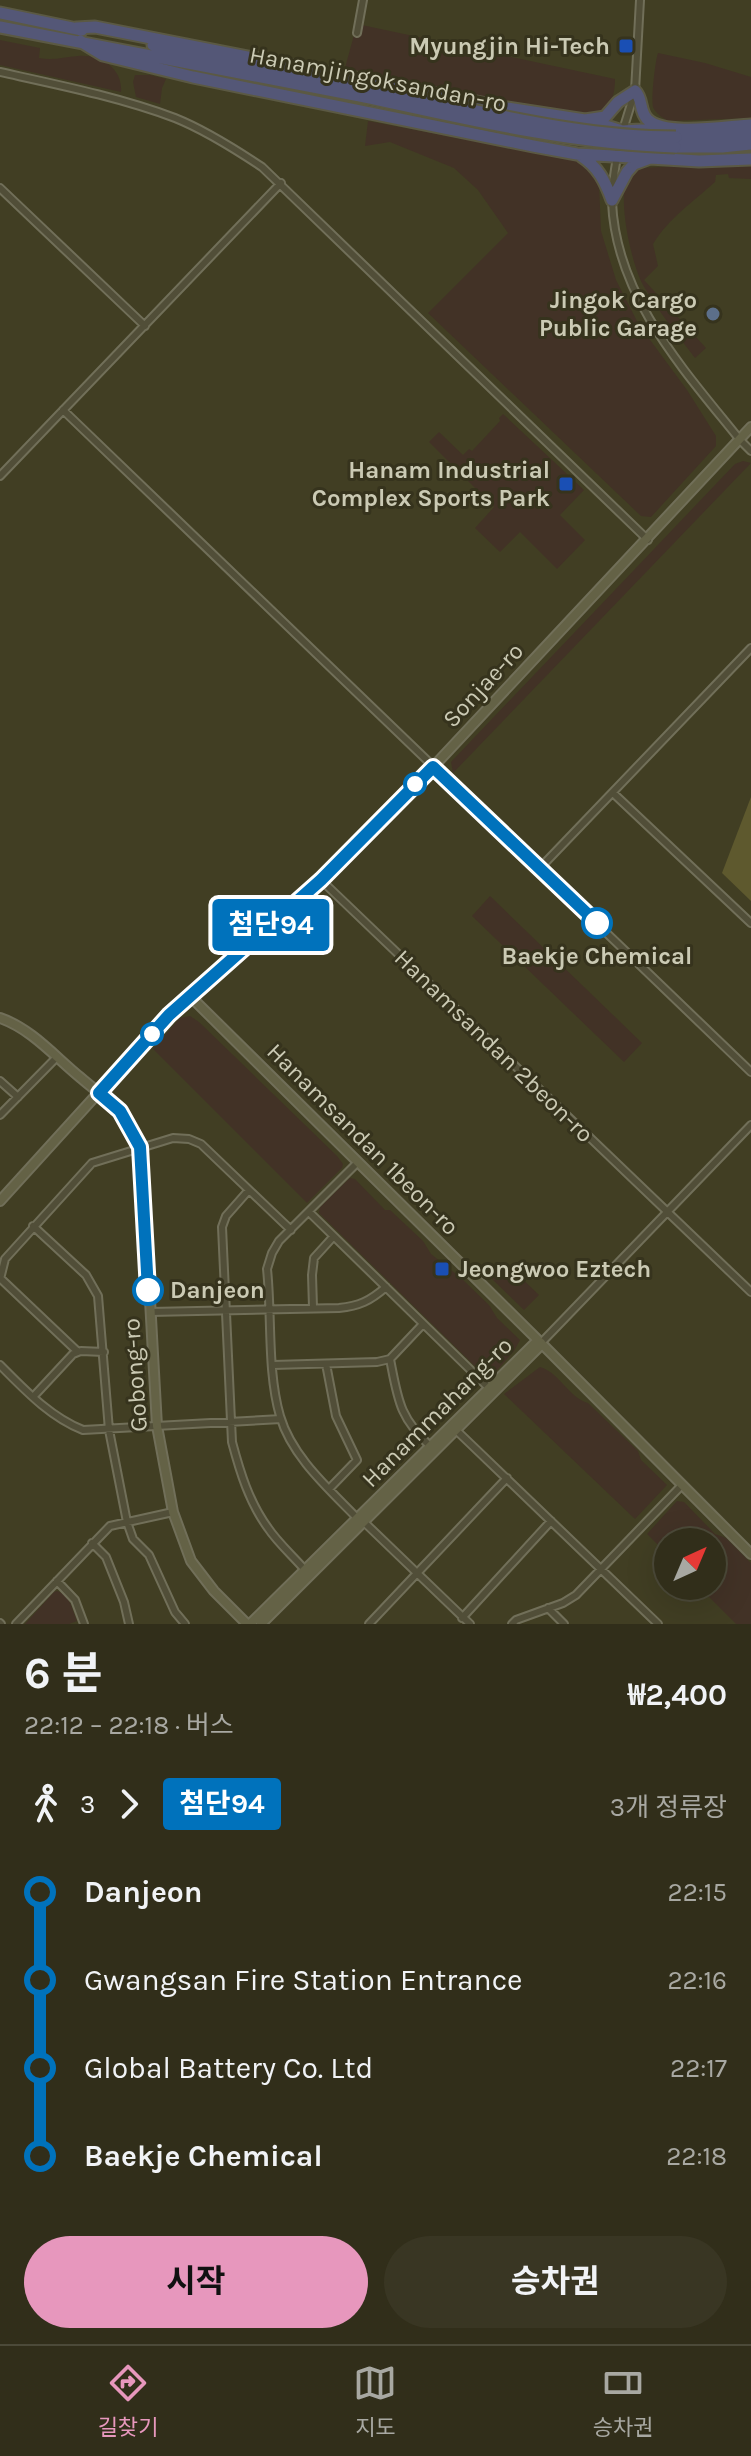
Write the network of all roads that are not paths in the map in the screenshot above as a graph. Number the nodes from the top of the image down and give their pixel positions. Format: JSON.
{"nodes":[{"id":1,"x":363,"y":0,"type":"edge"},
{"id":2,"x":640,"y":0,"type":"edge"},
{"id":3,"x":0,"y":13,"type":"edge"},
{"id":4,"x":0,"y":27,"type":"edge"},
{"id":5,"x":357,"y":33,"type":"dead end"},
{"id":6,"x":76,"y":37,"type":"junction"},
{"id":7,"x":0,"y":72,"type":"edge"},
{"id":8,"x":635,"y":91,"type":"junction"},
{"id":9,"x":585,"y":120,"type":"junction"},
{"id":10,"x":751,"y":125,"type":"edge"},
{"id":11,"x":622,"y":131,"type":"junction"},
{"id":12,"x":751,"y":134,"type":"edge"},
{"id":13,"x":674,"y":138,"type":"junction"},
{"id":14,"x":751,"y":144,"type":"edge"},
{"id":15,"x":577,"y":154,"type":"junction"},
{"id":16,"x":617,"y":157,"type":"junction"},
{"id":17,"x":650,"y":158,"type":"junction"},
{"id":18,"x":751,"y":159,"type":"edge"},
{"id":19,"x":281,"y":183,"type":"junction"},
{"id":20,"x":0,"y":188,"type":"edge"},
{"id":21,"x":612,"y":200,"type":"junction"},
{"id":22,"x":145,"y":326,"type":"junction"},
{"id":23,"x":63,"y":410,"type":"junction"},
{"id":24,"x":751,"y":427,"type":"edge"},
{"id":25,"x":740,"y":440,"type":"junction"},
{"id":26,"x":751,"y":451,"type":"edge"},
{"id":27,"x":0,"y":476,"type":"edge"},
{"id":28,"x":648,"y":540,"type":"junction"},
{"id":29,"x":751,"y":648,"type":"edge"},
{"id":30,"x":433,"y":767,"type":"junction"},
{"id":31,"x":613,"y":793,"type":"junction"},
{"id":32,"x":540,"y":868,"type":"junction"},
{"id":33,"x":321,"y":880,"type":"junction"},
{"id":34,"x":751,"y":923,"type":"edge"},
{"id":35,"x":191,"y":997,"type":"junction"},
{"id":36,"x":0,"y":1018,"type":"edge"},
{"id":37,"x":57,"y":1057,"type":"junction"},
{"id":38,"x":751,"y":1072,"type":"edge"},
{"id":39,"x":0,"y":1081,"type":"edge"},
{"id":40,"x":99,"y":1093,"type":"junction"},
{"id":41,"x":18,"y":1097,"type":"junction"},
{"id":42,"x":0,"y":1115,"type":"edge"},
{"id":43,"x":751,"y":1125,"type":"edge"},
{"id":44,"x":140,"y":1147,"type":"junction"},
{"id":45,"x":358,"y":1162,"type":"junction"},
{"id":46,"x":248,"y":1191,"type":"junction"},
{"id":47,"x":0,"y":1201,"type":"edge"},
{"id":48,"x":309,"y":1212,"type":"junction"},
{"id":49,"x":667,"y":1212,"type":"junction"},
{"id":50,"x":33,"y":1226,"type":"junction"},
{"id":51,"x":291,"y":1230,"type":"junction"},
{"id":52,"x":333,"y":1237,"type":"junction"},
{"id":53,"x":0,"y":1279,"type":"edge"},
{"id":54,"x":386,"y":1287,"type":"junction"},
{"id":55,"x":751,"y":1292,"type":"edge"},
{"id":56,"x":313,"y":1307,"type":"junction"},
{"id":57,"x":271,"y":1308,"type":"junction"},
{"id":58,"x":225,"y":1309,"type":"junction"},
{"id":59,"x":150,"y":1312,"type":"junction"},
{"id":60,"x":423,"y":1324,"type":"junction"},
{"id":61,"x":541,"y":1343,"type":"junction"},
{"id":62,"x":78,"y":1352,"type":"junction"},
{"id":63,"x":104,"y":1352,"type":"junction"},
{"id":64,"x":390,"y":1359,"type":"junction"},
{"id":65,"x":326,"y":1364,"type":"junction"},
{"id":66,"x":0,"y":1365,"type":"edge"},
{"id":67,"x":273,"y":1365,"type":"junction"},
{"id":68,"x":489,"y":1388,"type":"junction"},
{"id":69,"x":33,"y":1397,"type":"junction"},
{"id":70,"x":281,"y":1419,"type":"junction"},
{"id":71,"x":230,"y":1422,"type":"junction"},
{"id":72,"x":157,"y":1426,"type":"junction"},
{"id":73,"x":109,"y":1430,"type":"junction"},
{"id":74,"x":456,"y":1430,"type":"junction"},
{"id":75,"x":431,"y":1447,"type":"junction"},
{"id":76,"x":507,"y":1478,"type":"junction"},
{"id":77,"x":681,"y":1486,"type":"junction"},
{"id":78,"x":329,"y":1489,"type":"junction"},
{"id":79,"x":173,"y":1512,"type":"junction"},
{"id":80,"x":362,"y":1521,"type":"junction"},
{"id":81,"x":551,"y":1521,"type":"junction"},
{"id":82,"x":127,"y":1522,"type":"junction"},
{"id":83,"x":92,"y":1543,"type":"junction"},
{"id":84,"x":751,"y":1554,"type":"edge"},
{"id":85,"x":602,"y":1569,"type":"junction"},
{"id":86,"x":305,"y":1570,"type":"junction"},
{"id":87,"x":417,"y":1574,"type":"junction"},
{"id":88,"x":57,"y":1581,"type":"junction"},
{"id":89,"x":548,"y":1608,"type":"junction"},
{"id":90,"x":462,"y":1618,"type":"junction"},
{"id":91,"x":16,"y":1624,"type":"edge"},
{"id":92,"x":84,"y":1624,"type":"edge"},
{"id":93,"x":129,"y":1624,"type":"edge"},
{"id":94,"x":185,"y":1624,"type":"edge"},
{"id":95,"x":249,"y":1624,"type":"edge"},
{"id":96,"x":261,"y":1624,"type":"edge"},
{"id":97,"x":369,"y":1624,"type":"edge"},
{"id":98,"x":470,"y":1624,"type":"edge"},
{"id":99,"x":512,"y":1624,"type":"edge"},
{"id":100,"x":564,"y":1624,"type":"edge"},
{"id":101,"x":658,"y":1624,"type":"edge"}],
"edges":[{"from":1,"to":5,"type":"street"},
{"from":2,"to":8,"type":"street"},
{"from":3,"to":6,"type":"highway","name":"Hanamjingoksandan-ro"},
{"from":4,"to":6,"type":"highway","name":"Hanamjingoksandan-ro"},
{"from":6,"to":9,"type":"highway"},
{"from":6,"to":13,"type":"highway","name":"Hanamjingoksandan-ro","bridge":true},
{"from":6,"to":15,"type":"highway"},
{"from":7,"to":19,"type":"street"},
{"from":8,"to":9,"type":"highway"},
{"from":8,"to":11,"type":"street"},
{"from":8,"to":13,"type":"highway"},
{"from":9,"to":11,"type":"highway"},
{"from":10,"to":13,"type":"highway"},
{"from":11,"to":13,"type":"highway"},
{"from":11,"to":16,"type":"street"},
{"from":12,"to":13,"type":"highway","name":"Hanamjingoksandan-ro"},
{"from":13,"to":14,"type":"highway","name":"Hanamjingoksandan-ro"},
{"from":15,"to":16,"type":"highway"},
{"from":15,"to":21,"type":"highway"},
{"from":16,"to":17,"type":"highway"},
{"from":16,"to":21,"type":"street"},
{"from":17,"to":18,"type":"highway"},
{"from":17,"to":21,"type":"highway"},
{"from":19,"to":22,"type":"street"},
{"from":19,"to":28,"type":"street"},
{"from":20,"to":22,"type":"street"},
{"from":21,"to":25,"type":"street"},
{"from":22,"to":23,"type":"street"},
{"from":23,"to":27,"type":"street"},
{"from":23,"to":30,"type":"street"},
{"from":24,"to":25,"type":"main road","name":"Sonjae-ro"},
{"from":25,"to":26,"type":"street"},
{"from":25,"to":28,"type":"main road","name":"Sonjae-ro"},
{"from":28,"to":30,"type":"main road","name":"Sonjae-ro"},
{"from":29,"to":31,"type":"street"},
{"from":30,"to":32,"type":"street"},
{"from":30,"to":33,"type":"main road","name":"Sonjae-ro"},
{"from":31,"to":32,"type":"street"},
{"from":31,"to":34,"type":"street"},
{"from":32,"to":38,"type":"street"},
{"from":33,"to":35,"type":"main road","name":"Sonjae-ro"},
{"from":33,"to":49,"type":"street","name":"Hanamsandan 2beon-ro"},
{"from":35,"to":40,"type":"main road","name":"Sonjae-ro"},
{"from":35,"to":45,"type":"main road","name":"Hanamsandan 1beon-ro"},
{"from":36,"to":37,"type":"main road","name":"Gobong-ro"},
{"from":37,"to":40,"type":"main road","name":"Gobong-ro"},
{"from":37,"to":41,"type":"street"},
{"from":39,"to":41,"type":"street"},
{"from":40,"to":44,"type":"main road","name":"Gobong-ro"},
{"from":40,"to":47,"type":"main road","name":"Sonjae-ro"},
{"from":41,"to":42,"type":"street"},
{"from":43,"to":49,"type":"street"},
{"from":44,"to":46,"type":"street"},
{"from":44,"to":50,"type":"street"},
{"from":44,"to":59,"type":"main road","name":"Gobong-ro"},
{"from":45,"to":48,"type":"street"},
{"from":45,"to":61,"type":"main road","name":"Hanamsandan 1beon-ro"},
{"from":46,"to":51,"type":"street"},
{"from":46,"to":58,"type":"street"},
{"from":48,"to":51,"type":"street"},
{"from":48,"to":52,"type":"street"},
{"from":49,"to":55,"type":"street","name":"Hanamsandan 2beon-ro"},
{"from":49,"to":61,"type":"street"},
{"from":50,"to":53,"type":"street"},
{"from":50,"to":63,"type":"street"},
{"from":51,"to":57,"type":"street"},
{"from":52,"to":54,"type":"street"},
{"from":52,"to":56,"type":"street"},
{"from":53,"to":62,"type":"street"},
{"from":54,"to":56,"type":"street"},
{"from":54,"to":60,"type":"street"},
{"from":56,"to":57,"type":"street"},
{"from":57,"to":58,"type":"street"},
{"from":57,"to":67,"type":"street"},
{"from":58,"to":59,"type":"street"},
{"from":58,"to":71,"type":"street"},
{"from":59,"to":72,"type":"main road","name":"Gobong-ro"},
{"from":60,"to":64,"type":"street"},
{"from":60,"to":68,"type":"street"},
{"from":61,"to":68,"type":"main road","name":"Hanammahang-ro"},
{"from":61,"to":74,"type":"main road","name":"Hanammahang-ro"},
{"from":61,"to":77,"type":"main road","name":"Hanamsandan 1beon-ro"},
{"from":62,"to":63,"type":"street"},
{"from":62,"to":69,"type":"street"},
{"from":63,"to":73,"type":"street"},
{"from":64,"to":65,"type":"street"},
{"from":64,"to":75,"type":"street"},
{"from":65,"to":67,"type":"street"},
{"from":65,"to":78,"type":"street"},
{"from":66,"to":69,"type":"street"},
{"from":67,"to":70,"type":"street"},
{"from":68,"to":75,"type":"main road","name":"Hanammahang-ro"},
{"from":69,"to":73,"type":"street"},
{"from":70,"to":71,"type":"street"},
{"from":70,"to":78,"type":"street"},
{"from":71,"to":72,"type":"street"},
{"from":71,"to":86,"type":"street"},
{"from":72,"to":73,"type":"street"},
{"from":72,"to":79,"type":"main road","name":"Gobong-ro"},
{"from":73,"to":82,"type":"street"},
{"from":74,"to":76,"type":"street"},
{"from":74,"to":80,"type":"main road","name":"Hanammahang-ro"},
{"from":75,"to":80,"type":"main road","name":"Hanammahang-ro"},
{"from":76,"to":81,"type":"street"},
{"from":76,"to":87,"type":"street"},
{"from":77,"to":84,"type":"main road","name":"Hanamsandan 1beon-ro"},
{"from":77,"to":85,"type":"street"},
{"from":78,"to":80,"type":"street"},
{"from":79,"to":82,"type":"street"},
{"from":79,"to":95,"type":"main road","name":"Gobong-ro"},
{"from":80,"to":86,"type":"main road","name":"Hanammahang-ro"},
{"from":80,"to":87,"type":"street"},
{"from":80,"to":96,"type":"main road","name":"Hanammahang-ro"},
{"from":81,"to":85,"type":"street"},
{"from":81,"to":90,"type":"street"},
{"from":82,"to":83,"type":"street"},
{"from":82,"to":94,"type":"street"},
{"from":83,"to":88,"type":"street"},
{"from":83,"to":93,"type":"street"},
{"from":85,"to":89,"type":"street"},
{"from":85,"to":101,"type":"street"},
{"from":86,"to":95,"type":"main road","name":"Hanammahang-ro"},
{"from":87,"to":90,"type":"street"},
{"from":87,"to":97,"type":"street"},
{"from":88,"to":91,"type":"street"},
{"from":88,"to":92,"type":"street"},
{"from":89,"to":99,"type":"street"},
{"from":89,"to":100,"type":"street"},
{"from":90,"to":98,"type":"street"}]}
